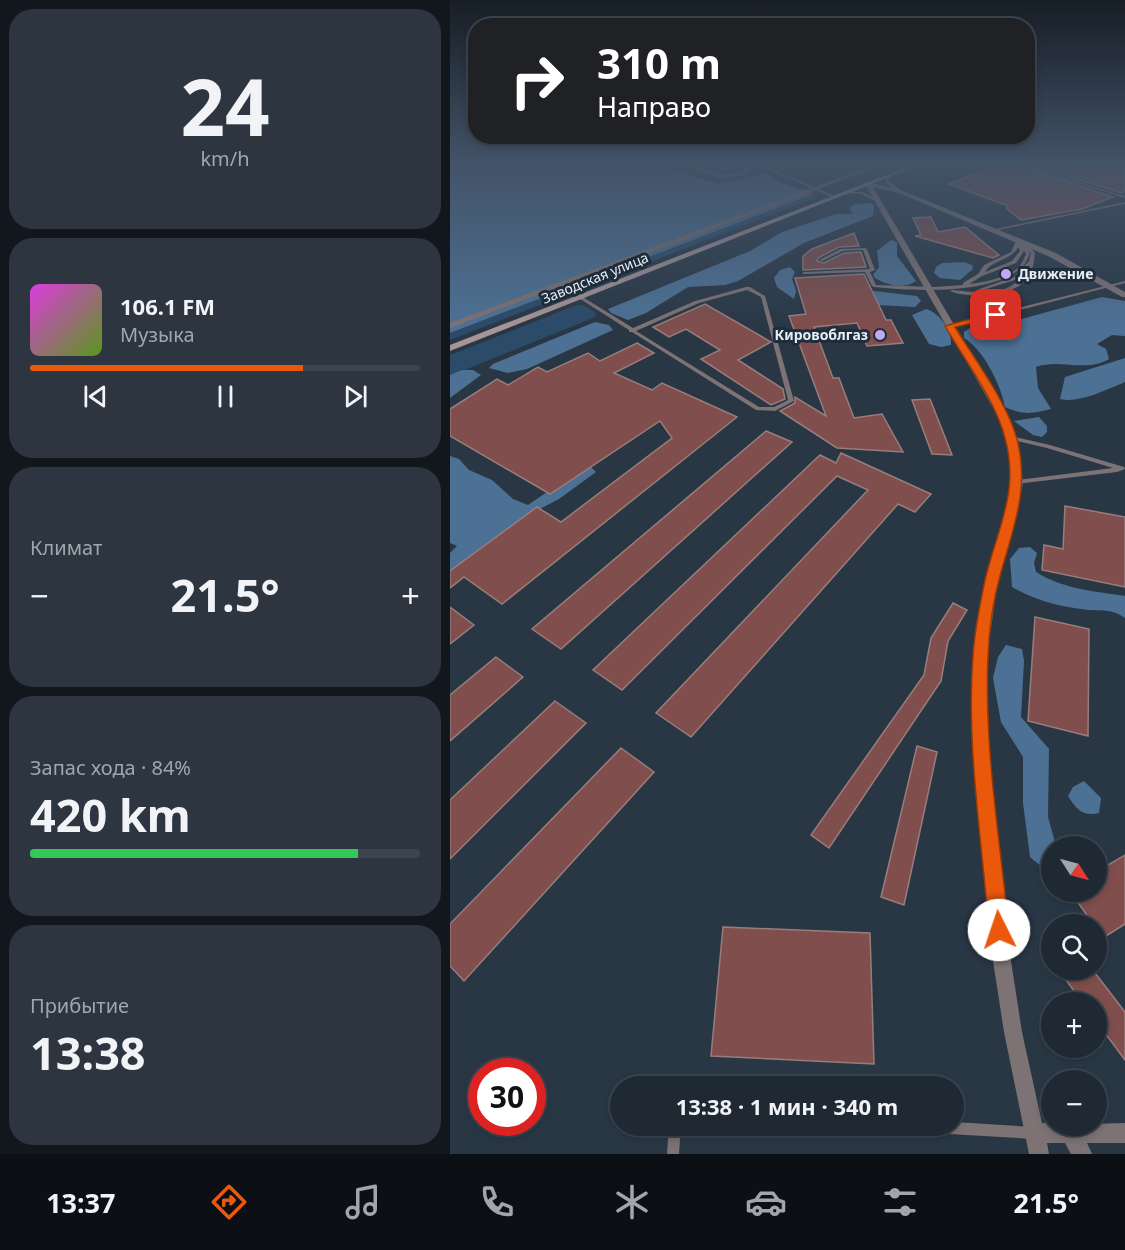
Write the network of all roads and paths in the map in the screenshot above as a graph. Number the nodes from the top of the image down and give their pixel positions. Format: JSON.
{"nodes":[{"id":1,"x":736,"y":219,"type":"edge"},
{"id":2,"x":779,"y":219,"type":"edge"},
{"id":3,"x":888,"y":219,"type":"edge"},
{"id":4,"x":966,"y":219,"type":"edge"},
{"id":5,"x":1047,"y":219,"type":"edge"},
{"id":6,"x":993,"y":230,"type":"junction"},
{"id":7,"x":1019,"y":240,"type":"junction"},
{"id":8,"x":857,"y":243,"type":"dead end"},
{"id":9,"x":859,"y":249,"type":"junction"},
{"id":10,"x":821,"y":260,"type":"dead end"},
{"id":11,"x":867,"y":270,"type":"junction"},
{"id":12,"x":804,"y":273,"type":"dead end"},
{"id":13,"x":1125,"y":282,"type":"edge"},
{"id":14,"x":1111,"y":286,"type":"junction"},
{"id":15,"x":934,"y":289,"type":"junction"},
{"id":16,"x":954,"y":290,"type":"junction"},
{"id":17,"x":1125,"y":295,"type":"edge"},
{"id":18,"x":579,"y":297,"type":"junction"},
{"id":19,"x":450,"y":326,"type":"edge"},
{"id":20,"x":950,"y":326,"type":"junction"},
{"id":21,"x":631,"y":332,"type":"junction"},
{"id":22,"x":450,"y":348,"type":"edge"},
{"id":23,"x":1011,"y":438,"type":"junction"},
{"id":24,"x":1123,"y":469,"type":"edge"},
{"id":25,"x":1018,"y":482,"type":"junction"},
{"id":26,"x":964,"y":1129,"type":"edge"},
{"id":27,"x":1035,"y":1133,"type":"junction"},
{"id":28,"x":1041,"y":1133,"type":"edge"},
{"id":29,"x":1107,"y":1133,"type":"edge"},
{"id":30,"x":1125,"y":1133,"type":"edge"},
{"id":31,"x":674,"y":1136,"type":"edge"},
{"id":32,"x":1072,"y":1136,"type":"edge"},
{"id":33,"x":673,"y":1154,"type":"edge"},
{"id":34,"x":1039,"y":1154,"type":"edge"},
{"id":35,"x":1082,"y":1154,"type":"edge"}],
"edges":[{"from":1,"to":19,"type":"street"},
{"from":2,"to":18,"type":"main road","name":"Заводская улица"},
{"from":3,"to":15,"type":"street"},
{"from":4,"to":6,"type":"street"},
{"from":5,"to":6,"type":"lane"},
{"from":6,"to":7,"type":"street"},
{"from":7,"to":14,"type":"street"},
{"from":7,"to":16,"type":"lane"},
{"from":7,"to":16,"type":"lane"},
{"from":7,"to":16,"type":"lane"},
{"from":8,"to":9,"type":"lane"},
{"from":9,"to":10,"type":"lane"},
{"from":9,"to":11,"type":"lane"},
{"from":11,"to":12,"type":"lane"},
{"from":11,"to":15,"type":"lane"},
{"from":13,"to":14,"type":"lane"},
{"from":14,"to":17,"type":"street"},
{"from":14,"to":20,"type":"lane"},
{"from":15,"to":16,"type":"lane"},
{"from":15,"to":20,"type":"street"},
{"from":18,"to":21,"type":"lane"},
{"from":18,"to":22,"type":"main road","name":"Заводская улица"},
{"from":20,"to":23,"type":"street"},
{"from":21,"to":21,"type":"lane"},
{"from":23,"to":24,"type":"lane"},
{"from":23,"to":25,"type":"street"},
{"from":24,"to":25,"type":"lane"},
{"from":25,"to":27,"type":"street"},
{"from":26,"to":27,"type":"lane"},
{"from":27,"to":28,"type":"street"},
{"from":27,"to":34,"type":"street"},
{"from":29,"to":30,"type":"street"},
{"from":31,"to":33,"type":"lane"},
{"from":32,"to":35,"type":"street"}]}
